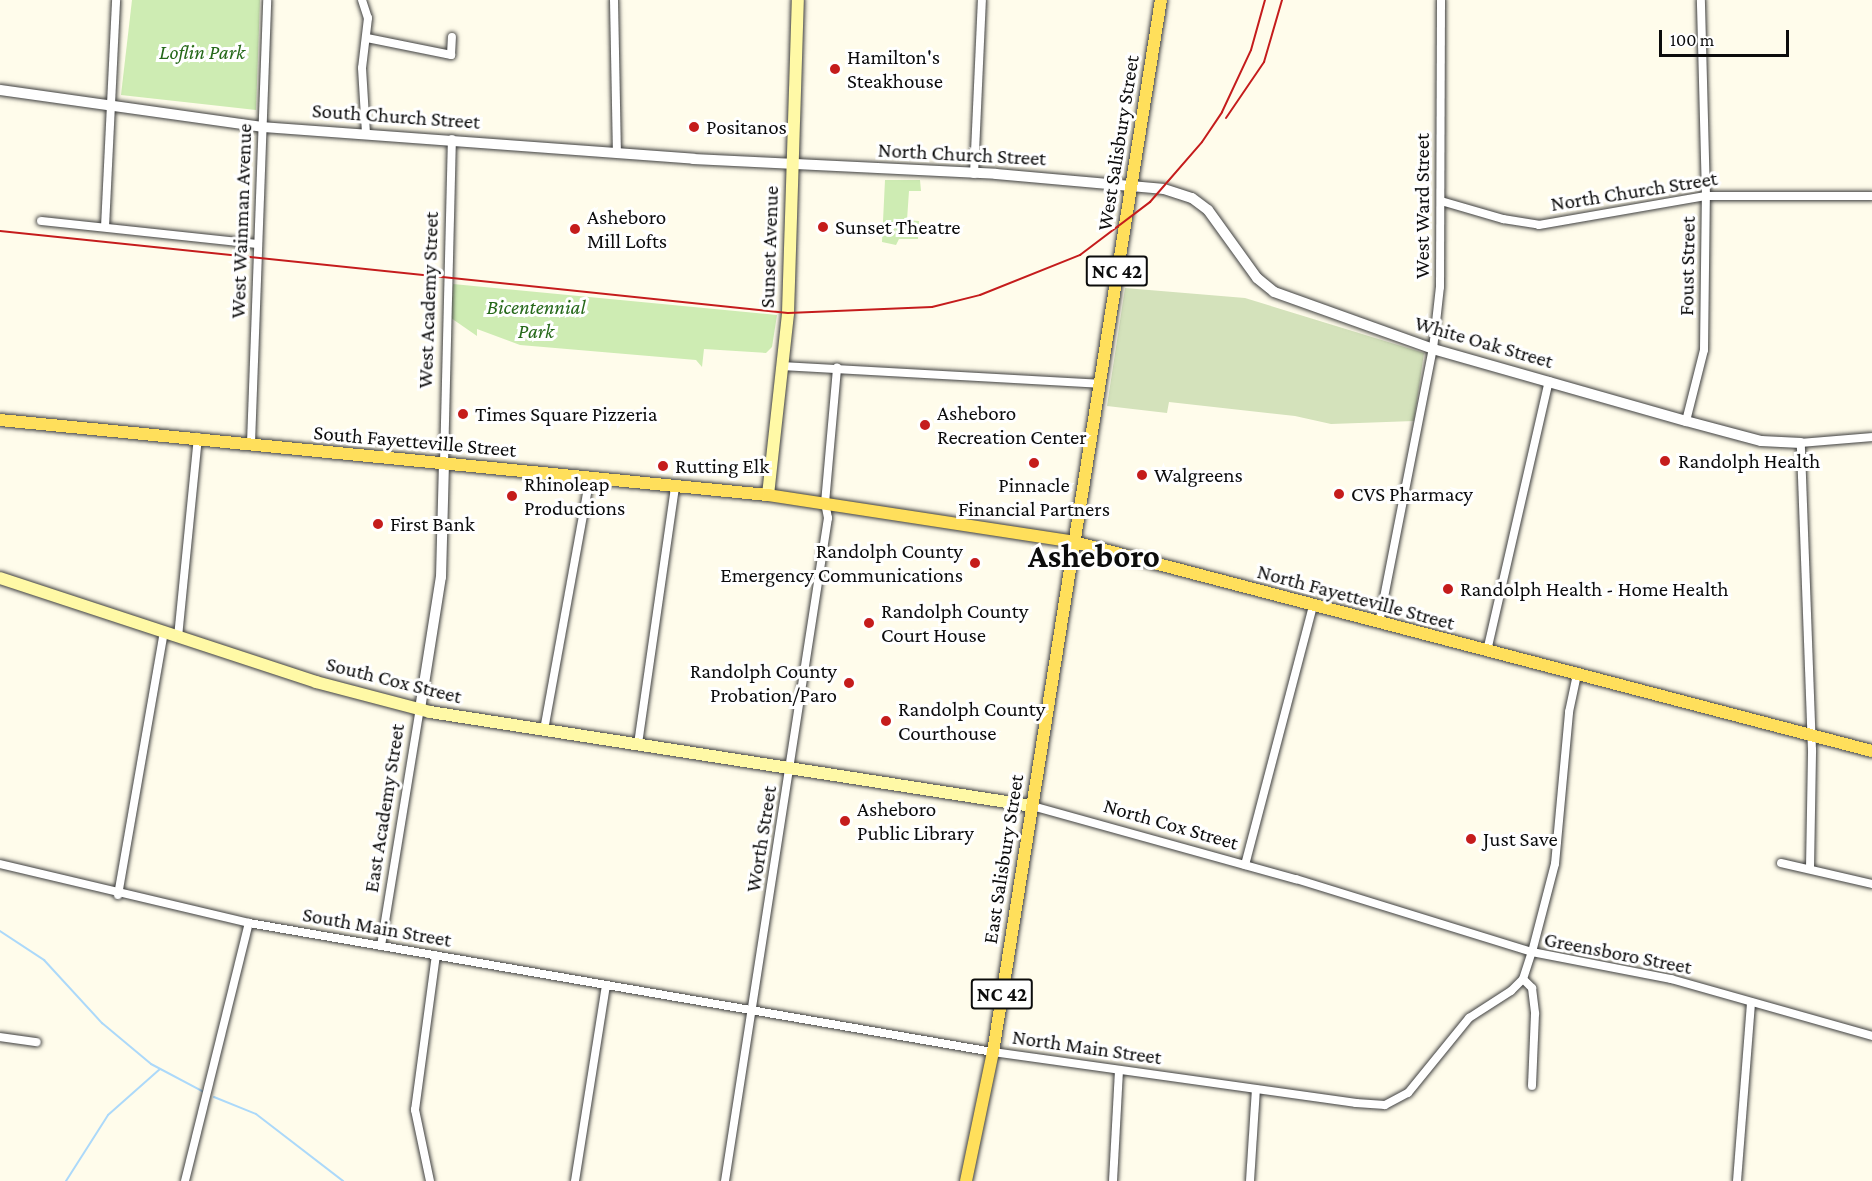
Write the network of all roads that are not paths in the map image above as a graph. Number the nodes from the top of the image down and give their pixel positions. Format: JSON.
{"nodes":[{"id":1,"x":116,"y":0,"type":"edge"},
{"id":2,"x":267,"y":0,"type":"edge"},
{"id":3,"x":362,"y":0,"type":"edge"},
{"id":4,"x":614,"y":0,"type":"edge"},
{"id":5,"x":798,"y":0,"type":"edge"},
{"id":6,"x":982,"y":0,"type":"edge"},
{"id":7,"x":1161,"y":0,"type":"edge"},
{"id":8,"x":1441,"y":0,"type":"edge"},
{"id":9,"x":1701,"y":0,"type":"edge"},
{"id":10,"x":452,"y":37,"type":"dead end"},
{"id":11,"x":367,"y":38,"type":"junction"},
{"id":12,"x":0,"y":90,"type":"edge"},
{"id":13,"x":111,"y":105,"type":"junction"},
{"id":14,"x":262,"y":126,"type":"junction"},
{"id":15,"x":366,"y":133,"type":"junction"},
{"id":16,"x":452,"y":139,"type":"junction"},
{"id":17,"x":617,"y":153,"type":"junction"},
{"id":18,"x":792,"y":164,"type":"junction"},
{"id":19,"x":974,"y":174,"type":"junction"},
{"id":20,"x":1131,"y":183,"type":"junction"},
{"id":21,"x":1706,"y":196,"type":"junction"},
{"id":22,"x":1872,"y":196,"type":"edge"},
{"id":23,"x":1441,"y":201,"type":"junction"},
{"id":24,"x":41,"y":221,"type":"dead end"},
{"id":25,"x":105,"y":227,"type":"junction"},
{"id":26,"x":258,"y":244,"type":"junction"},
{"id":27,"x":1433,"y":349,"type":"junction"},
{"id":28,"x":781,"y":366,"type":"junction"},
{"id":29,"x":837,"y":368,"type":"junction"},
{"id":30,"x":1549,"y":381,"type":"junction"},
{"id":31,"x":1100,"y":384,"type":"junction"},
{"id":32,"x":0,"y":420,"type":"edge"},
{"id":33,"x":1686,"y":421,"type":"junction"},
{"id":34,"x":198,"y":437,"type":"junction"},
{"id":35,"x":1872,"y":437,"type":"edge"},
{"id":36,"x":1801,"y":442,"type":"junction"},
{"id":37,"x":251,"y":443,"type":"junction"},
{"id":38,"x":444,"y":463,"type":"junction"},
{"id":39,"x":590,"y":478,"type":"junction"},
{"id":40,"x":675,"y":486,"type":"junction"},
{"id":41,"x":768,"y":495,"type":"junction"},
{"id":42,"x":825,"y":503,"type":"junction"},
{"id":43,"x":1074,"y":542,"type":"junction"},
{"id":44,"x":0,"y":578,"type":"edge"},
{"id":45,"x":1313,"y":606,"type":"junction"},
{"id":46,"x":1379,"y":623,"type":"junction"},
{"id":47,"x":164,"y":632,"type":"junction"},
{"id":48,"x":178,"y":637,"type":"junction"},
{"id":49,"x":1487,"y":651,"type":"junction"},
{"id":50,"x":1577,"y":674,"type":"junction"},
{"id":51,"x":420,"y":709,"type":"junction"},
{"id":52,"x":544,"y":730,"type":"junction"},
{"id":53,"x":1811,"y":734,"type":"junction"},
{"id":54,"x":638,"y":744,"type":"junction"},
{"id":55,"x":1872,"y":751,"type":"edge"},
{"id":56,"x":791,"y":768,"type":"junction"},
{"id":57,"x":1032,"y":806,"type":"junction"},
{"id":58,"x":1781,"y":863,"type":"dead end"},
{"id":59,"x":0,"y":864,"type":"edge"},
{"id":60,"x":1245,"y":865,"type":"junction"},
{"id":61,"x":1810,"y":868,"type":"junction"},
{"id":62,"x":1872,"y":884,"type":"edge"},
{"id":63,"x":118,"y":895,"type":"junction"},
{"id":64,"x":249,"y":923,"type":"junction"},
{"id":65,"x":381,"y":946,"type":"junction"},
{"id":66,"x":1532,"y":952,"type":"junction"},
{"id":67,"x":436,"y":955,"type":"junction"},
{"id":68,"x":1522,"y":979,"type":"junction"},
{"id":69,"x":606,"y":985,"type":"junction"},
{"id":70,"x":1751,"y":1003,"type":"junction"},
{"id":71,"x":752,"y":1011,"type":"junction"},
{"id":72,"x":1872,"y":1036,"type":"edge"},
{"id":73,"x":0,"y":1037,"type":"edge"},
{"id":74,"x":37,"y":1042,"type":"dead end"},
{"id":75,"x":993,"y":1052,"type":"junction"},
{"id":76,"x":1119,"y":1070,"type":"junction"},
{"id":77,"x":1413,"y":1086,"type":"joint"},
{"id":78,"x":1532,"y":1086,"type":"dead end"},
{"id":79,"x":1256,"y":1089,"type":"junction"},
{"id":80,"x":186,"y":1181,"type":"edge"},
{"id":81,"x":430,"y":1181,"type":"edge"},
{"id":82,"x":575,"y":1181,"type":"edge"},
{"id":83,"x":725,"y":1181,"type":"edge"},
{"id":84,"x":966,"y":1181,"type":"edge"},
{"id":85,"x":1113,"y":1181,"type":"edge"},
{"id":86,"x":1250,"y":1181,"type":"edge"},
{"id":87,"x":1737,"y":1181,"type":"edge"}],
"edges":[{"from":1,"to":13,"type":"street"},
{"from":2,"to":14,"type":"street","name":"West Wainman Avenue"},
{"from":3,"to":11,"type":"street"},
{"from":4,"to":17,"type":"street"},
{"from":5,"to":18,"type":"main road","name":"Sunset Avenue"},
{"from":6,"to":19,"type":"street"},
{"from":7,"to":20,"type":"main road","name":"West Salisbury Street","number":"NC 42"},
{"from":8,"to":23,"type":"street","name":"West Ward Street"},
{"from":9,"to":21,"type":"street","name":"Foust Street"},
{"from":10,"to":11,"type":"street"},
{"from":11,"to":15,"type":"street"},
{"from":12,"to":13,"type":"street","name":"South Church Street"},
{"from":13,"to":14,"type":"street","name":"South Church Street"},
{"from":13,"to":25,"type":"street"},
{"from":14,"to":15,"type":"street","name":"South Church Street"},
{"from":14,"to":26,"type":"street","name":"West Wainman Avenue"},
{"from":15,"to":16,"type":"street","name":"South Church Street"},
{"from":16,"to":17,"type":"street","name":"South Church Street"},
{"from":16,"to":38,"type":"street","name":"West Academy Street"},
{"from":17,"to":18,"type":"street","name":"South Church Street"},
{"from":18,"to":19,"type":"street","name":"North Church Street"},
{"from":18,"to":28,"type":"main road","name":"Sunset Avenue"},
{"from":19,"to":20,"type":"street","name":"North Church Street"},
{"from":20,"to":27,"type":"street","name":"White Oak Street"},
{"from":20,"to":31,"type":"main road","name":"West Salisbury Street","number":"NC 42"},
{"from":21,"to":22,"type":"street","name":"North Church Street"},
{"from":21,"to":23,"type":"street","name":"North Church Street"},
{"from":21,"to":33,"type":"street","name":"Foust Street"},
{"from":23,"to":27,"type":"street","name":"West Ward Street"},
{"from":24,"to":25,"type":"street"},
{"from":25,"to":26,"type":"street"},
{"from":26,"to":37,"type":"street","name":"West Wainman Avenue"},
{"from":27,"to":30,"type":"street","name":"White Oak Street"},
{"from":27,"to":46,"type":"street","name":"West Ward Street"},
{"from":28,"to":29,"type":"street"},
{"from":28,"to":41,"type":"main road","name":"Sunset Avenue"},
{"from":29,"to":31,"type":"street"},
{"from":29,"to":42,"type":"street","name":"Worth Street"},
{"from":30,"to":33,"type":"street","name":"White Oak Street"},
{"from":30,"to":49,"type":"street"},
{"from":31,"to":43,"type":"main road","name":"West Salisbury Street","number":"NC 42"},
{"from":32,"to":34,"type":"main road","name":"South Fayetteville Street"},
{"from":33,"to":36,"type":"street","name":"White Oak Street"},
{"from":34,"to":37,"type":"main road","name":"South Fayetteville Street"},
{"from":34,"to":48,"type":"street"},
{"from":35,"to":36,"type":"street","name":"White Oak Street"},
{"from":36,"to":53,"type":"street"},
{"from":37,"to":38,"type":"main road","name":"South Fayetteville Street"},
{"from":38,"to":39,"type":"main road","name":"South Fayetteville Street"},
{"from":38,"to":51,"type":"street","name":"East Academy Street"},
{"from":39,"to":40,"type":"main road","name":"South Fayetteville Street"},
{"from":39,"to":52,"type":"street"},
{"from":40,"to":41,"type":"main road","name":"South Fayetteville Street"},
{"from":40,"to":54,"type":"street"},
{"from":41,"to":42,"type":"main road","name":"South Fayetteville Street"},
{"from":42,"to":43,"type":"main road","name":"North Fayetteville Street"},
{"from":42,"to":56,"type":"street","name":"Worth Street"},
{"from":43,"to":45,"type":"main road","name":"North Fayetteville Street"},
{"from":43,"to":57,"type":"main road","name":"East Salisbury Street","number":"NC 42"},
{"from":44,"to":47,"type":"main road","name":"South Cox Street"},
{"from":45,"to":46,"type":"main road","name":"North Fayetteville Street"},
{"from":45,"to":60,"type":"street"},
{"from":46,"to":49,"type":"main road","name":"North Fayetteville Street"},
{"from":47,"to":48,"type":"main road","name":"South Cox Street"},
{"from":47,"to":63,"type":"street"},
{"from":48,"to":51,"type":"main road","name":"South Cox Street"},
{"from":49,"to":50,"type":"main road","name":"North Fayetteville Street"},
{"from":50,"to":53,"type":"main road","name":"North Fayetteville Street"},
{"from":50,"to":66,"type":"street"},
{"from":51,"to":52,"type":"main road","name":"South Cox Street"},
{"from":51,"to":65,"type":"street","name":"East Academy Street"},
{"from":52,"to":54,"type":"main road","name":"South Cox Street"},
{"from":53,"to":55,"type":"main road","name":"North Fayetteville Street"},
{"from":53,"to":61,"type":"street"},
{"from":54,"to":56,"type":"main road","name":"South Cox Street"},
{"from":56,"to":57,"type":"main road","name":"North Cox Street"},
{"from":56,"to":71,"type":"street","name":"Worth Street"},
{"from":57,"to":60,"type":"street","name":"North Cox Street"},
{"from":57,"to":75,"type":"main road","name":"East Salisbury Street","number":"NC 42"},
{"from":58,"to":61,"type":"street"},
{"from":59,"to":63,"type":"street","name":"South Main Street"},
{"from":60,"to":66,"type":"street","name":"North Cox Street"},
{"from":61,"to":62,"type":"street"},
{"from":63,"to":64,"type":"street","name":"South Main Street"},
{"from":64,"to":65,"type":"street","name":"South Main Street"},
{"from":64,"to":80,"type":"street"},
{"from":65,"to":67,"type":"street","name":"South Main Street"},
{"from":66,"to":68,"type":"street","name":"Greensboro Street"},
{"from":66,"to":70,"type":"street","name":"Greensboro Street"},
{"from":67,"to":69,"type":"street","name":"South Main Street"},
{"from":67,"to":81,"type":"street"},
{"from":68,"to":77,"type":"street","name":"Greensboro Street"},
{"from":68,"to":78,"type":"street"},
{"from":69,"to":71,"type":"street","name":"South Main Street"},
{"from":69,"to":82,"type":"street"},
{"from":70,"to":72,"type":"street","name":"Greensboro Street"},
{"from":70,"to":87,"type":"street"},
{"from":71,"to":75,"type":"street","name":"North Main Street"},
{"from":71,"to":83,"type":"street","name":"Worth Street"},
{"from":73,"to":74,"type":"street"},
{"from":75,"to":76,"type":"street","name":"North Main Street"},
{"from":75,"to":84,"type":"main road","name":"East Salisbury Street","number":"NC 42"},
{"from":76,"to":79,"type":"street","name":"North Main Street"},
{"from":76,"to":85,"type":"street"},
{"from":77,"to":79,"type":"street","name":"North Main Street"},
{"from":79,"to":86,"type":"street"}]}
